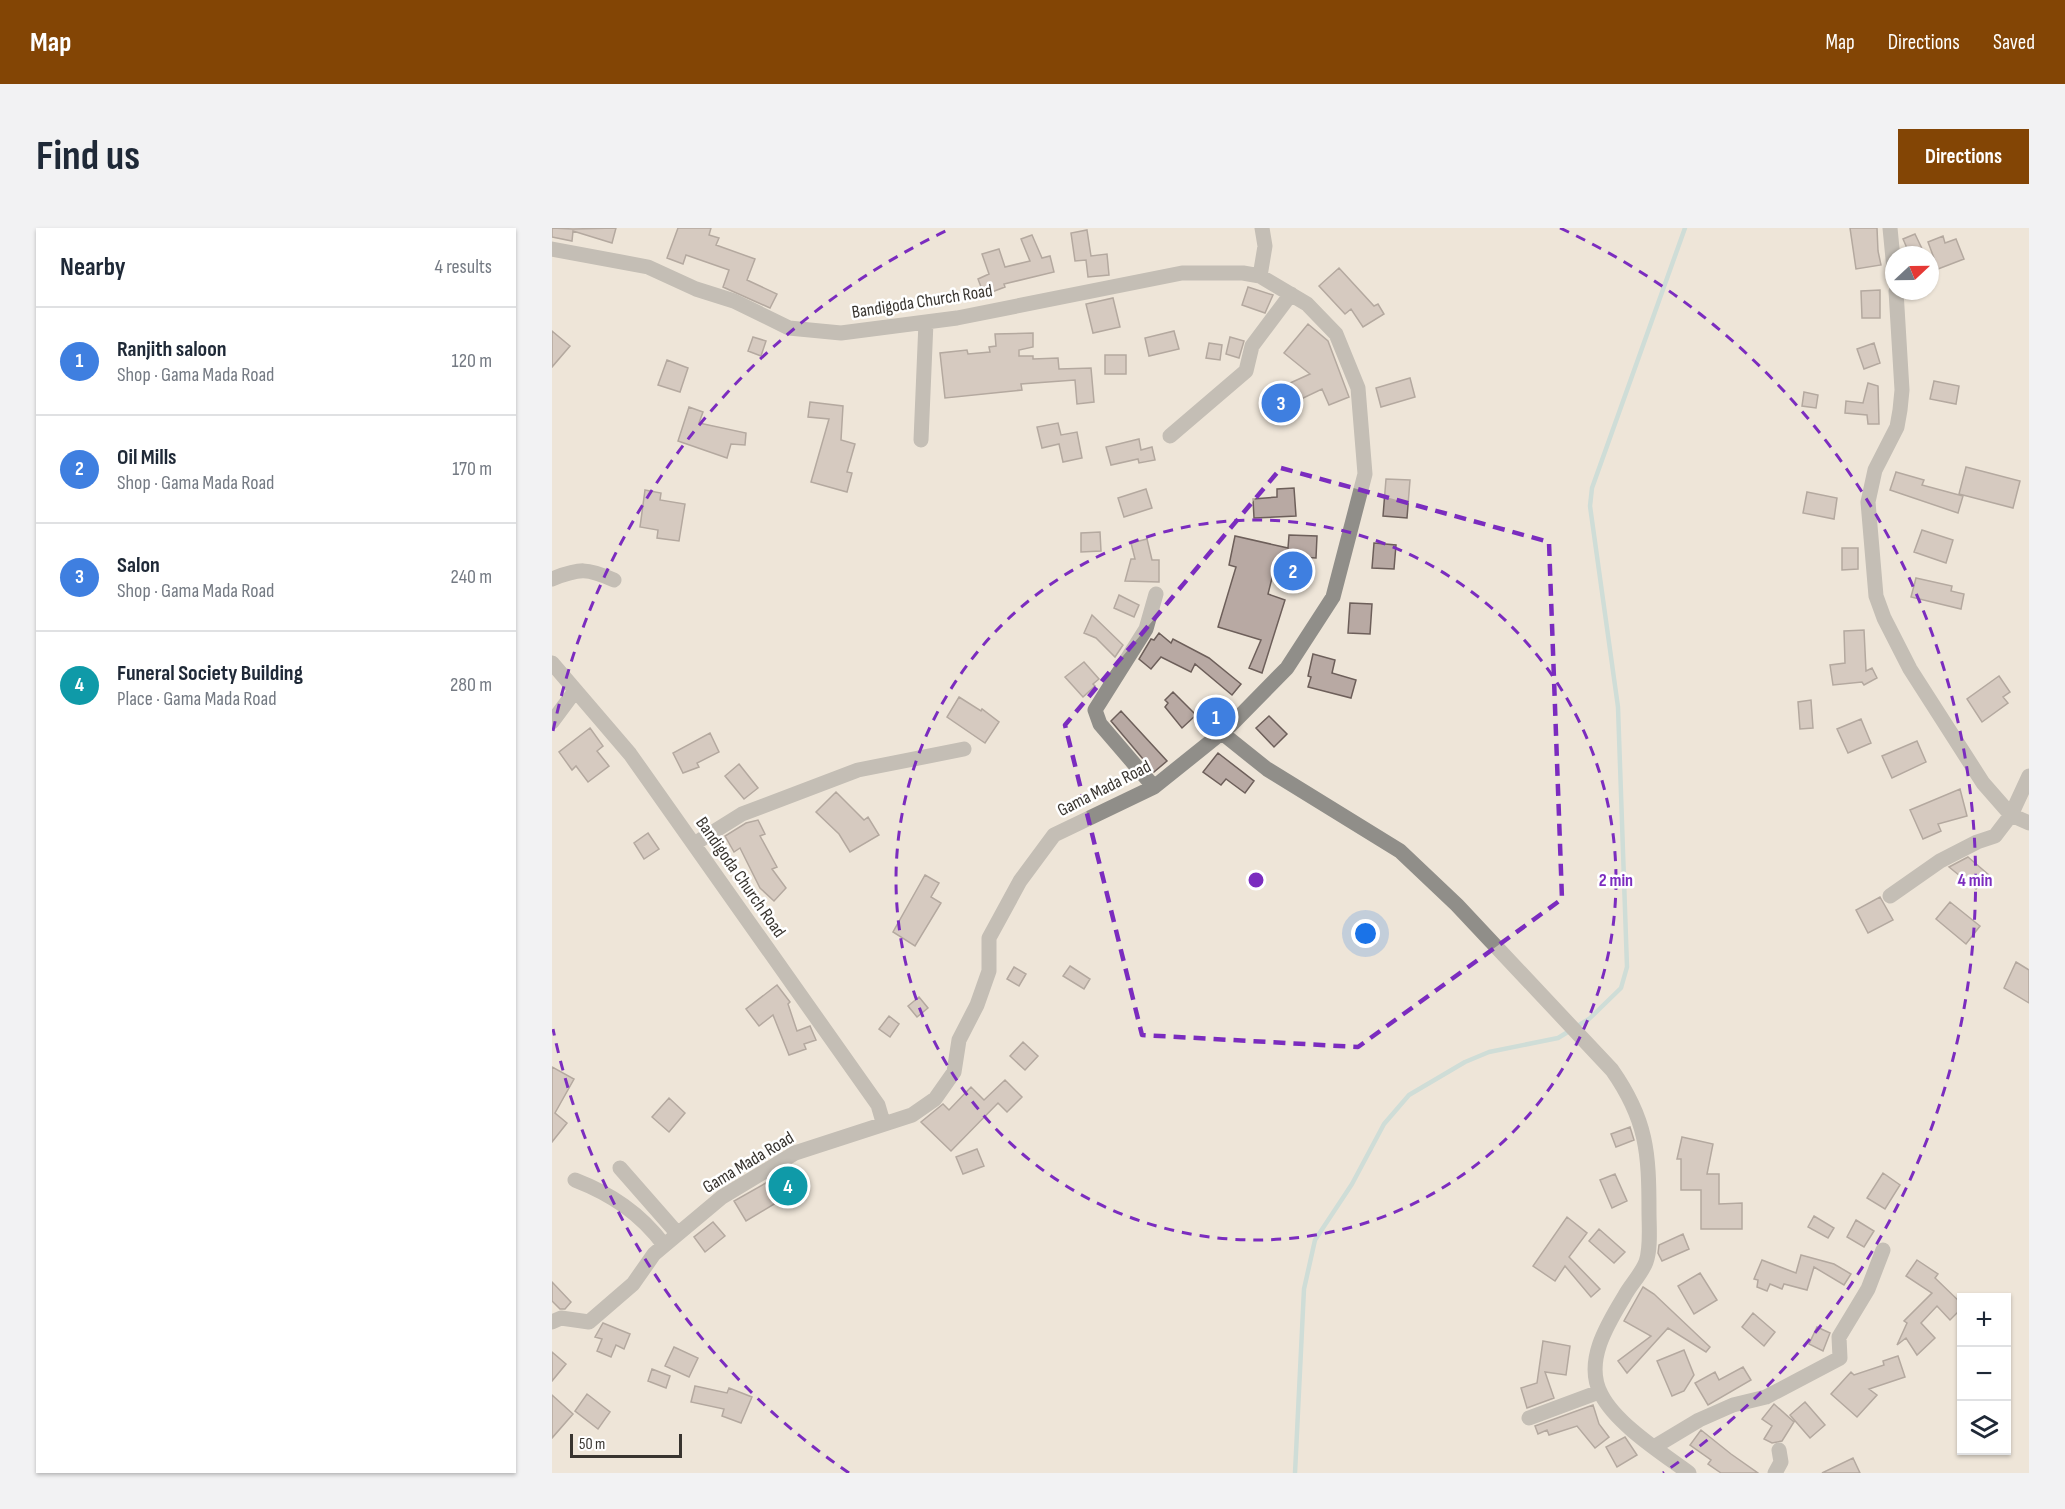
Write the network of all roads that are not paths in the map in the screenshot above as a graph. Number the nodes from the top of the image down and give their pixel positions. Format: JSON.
{"nodes":[{"id":1,"x":1262,"y":228,"type":"edge"},
{"id":2,"x":1890,"y":228,"type":"edge"},
{"id":3,"x":1892,"y":246,"type":"edge"},
{"id":4,"x":552,"y":249,"type":"edge"},
{"id":5,"x":1260,"y":276,"type":"junction"},
{"id":6,"x":1291,"y":294,"type":"junction"},
{"id":7,"x":1897,"y":300,"type":"edge"},
{"id":8,"x":926,"y":322,"type":"junction"},
{"id":9,"x":1170,"y":436,"type":"dead end"},
{"id":10,"x":921,"y":440,"type":"dead end"},
{"id":11,"x":552,"y":579,"type":"edge"},
{"id":12,"x":614,"y":580,"type":"dead end"},
{"id":13,"x":1156,"y":594,"type":"dead end"},
{"id":14,"x":552,"y":663,"type":"edge"},
{"id":15,"x":575,"y":691,"type":"junction"},
{"id":16,"x":552,"y":722,"type":"edge"},
{"id":17,"x":1222,"y":733,"type":"junction"},
{"id":18,"x":964,"y":748,"type":"dead end"},
{"id":19,"x":2029,"y":776,"type":"edge"},
{"id":20,"x":1154,"y":787,"type":"junction"},
{"id":21,"x":2011,"y":815,"type":"junction"},
{"id":22,"x":2029,"y":824,"type":"edge"},
{"id":23,"x":694,"y":844,"type":"junction"},
{"id":24,"x":1890,"y":896,"type":"dead end"},
{"id":25,"x":883,"y":1122,"type":"junction"},
{"id":26,"x":620,"y":1168,"type":"dead end"},
{"id":27,"x":575,"y":1180,"type":"dead end"},
{"id":28,"x":677,"y":1233,"type":"junction"},
{"id":29,"x":664,"y":1245,"type":"junction"},
{"id":30,"x":1883,"y":1250,"type":"dead end"},
{"id":31,"x":552,"y":1322,"type":"edge"},
{"id":32,"x":1599,"y":1392,"type":"junction"},
{"id":33,"x":1529,"y":1418,"type":"dead end"},
{"id":34,"x":1654,"y":1447,"type":"junction"},
{"id":35,"x":1779,"y":1450,"type":"dead end"},
{"id":36,"x":1689,"y":1473,"type":"edge"},
{"id":37,"x":1775,"y":1473,"type":"edge"}],
"edges":[{"from":1,"to":5,"type":"street"},
{"from":2,"to":3,"type":"street"},
{"from":4,"to":8,"type":"street","name":"Bandigoda Church Road"},
{"from":5,"to":6,"type":"street","name":"Gama Mada Road"},
{"from":5,"to":8,"type":"street","name":"Bandigoda Church Road"},
{"from":6,"to":9,"type":"street"},
{"from":6,"to":17,"type":"street","name":"Gama Mada Road"},
{"from":7,"to":21,"type":"street"},
{"from":8,"to":10,"type":"street"},
{"from":11,"to":12,"type":"street"},
{"from":13,"to":20,"type":"street"},
{"from":14,"to":15,"type":"street","name":"Bandigoda Church Road"},
{"from":15,"to":16,"type":"street"},
{"from":15,"to":23,"type":"street","name":"Bandigoda Church Road"},
{"from":17,"to":20,"type":"street","name":"Gama Mada Road"},
{"from":17,"to":32,"type":"street"},
{"from":18,"to":23,"type":"street"},
{"from":19,"to":21,"type":"street"},
{"from":20,"to":25,"type":"street","name":"Gama Mada Road"},
{"from":21,"to":22,"type":"street"},
{"from":21,"to":24,"type":"street"},
{"from":23,"to":25,"type":"street","name":"Bandigoda Church Road"},
{"from":25,"to":28,"type":"street","name":"Gama Mada Road"},
{"from":26,"to":28,"type":"street"},
{"from":27,"to":29,"type":"street"},
{"from":28,"to":29,"type":"street","name":"Gama Mada Road"},
{"from":29,"to":31,"type":"street","name":"Gama Mada Road"},
{"from":30,"to":34,"type":"street"},
{"from":32,"to":33,"type":"street"},
{"from":32,"to":34,"type":"street"},
{"from":34,"to":36,"type":"street"},
{"from":35,"to":37,"type":"street"}]}
